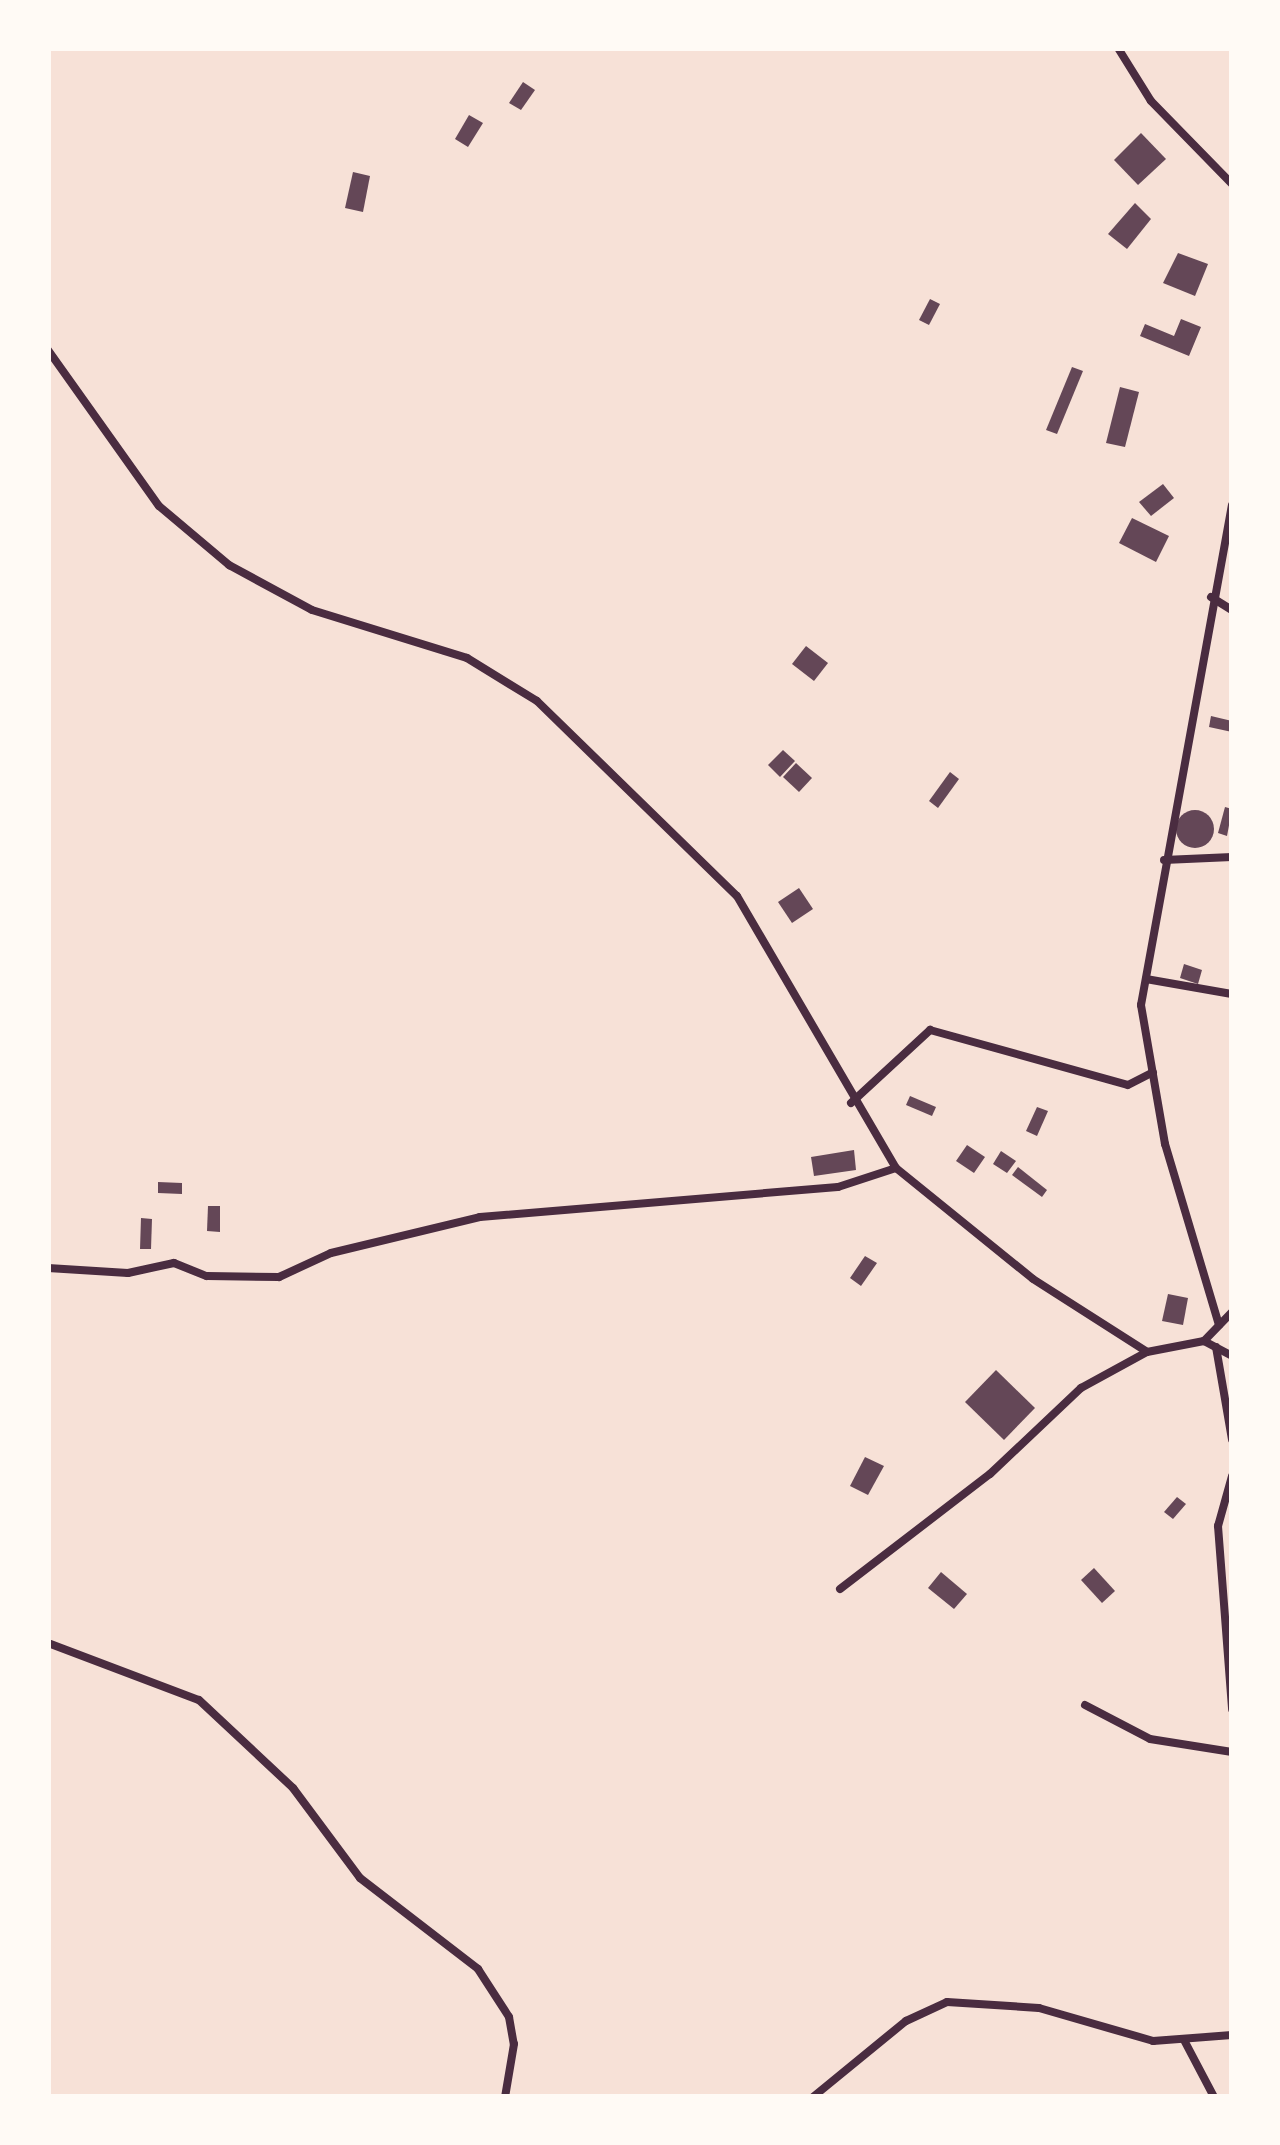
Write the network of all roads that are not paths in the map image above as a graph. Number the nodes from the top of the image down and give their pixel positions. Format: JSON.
{"nodes":[{"id":1,"x":1118,"y":48,"type":"edge"},
{"id":2,"x":1232,"y":184,"type":"edge"},
{"id":3,"x":48,"y":350,"type":"edge"},
{"id":4,"x":1232,"y":505,"type":"edge"},
{"id":5,"x":1211,"y":597,"type":"junction"},
{"id":6,"x":1232,"y":610,"type":"edge"},
{"id":7,"x":1232,"y":857,"type":"edge"},
{"id":8,"x":1164,"y":860,"type":"junction"},
{"id":9,"x":1146,"y":979,"type":"junction"},
{"id":10,"x":1232,"y":994,"type":"edge"},
{"id":11,"x":1153,"y":1072,"type":"junction"},
{"id":12,"x":851,"y":1103,"type":"junction"},
{"id":13,"x":896,"y":1168,"type":"junction"},
{"id":14,"x":48,"y":1268,"type":"edge"},
{"id":15,"x":1232,"y":1312,"type":"edge"},
{"id":16,"x":1219,"y":1325,"type":"junction"},
{"id":17,"x":1204,"y":1341,"type":"junction"},
{"id":18,"x":1216,"y":1347,"type":"junction"},
{"id":19,"x":1147,"y":1352,"type":"junction"},
{"id":20,"x":1232,"y":1356,"type":"edge"},
{"id":21,"x":1232,"y":1439,"type":"edge"},
{"id":22,"x":1232,"y":1476,"type":"edge"},
{"id":23,"x":840,"y":1589,"type":"dead end"},
{"id":24,"x":48,"y":1643,"type":"edge"},
{"id":25,"x":1085,"y":1706,"type":"dead end"},
{"id":26,"x":1232,"y":1709,"type":"edge"},
{"id":27,"x":1232,"y":1751,"type":"edge"},
{"id":28,"x":1232,"y":2035,"type":"edge"},
{"id":29,"x":1184,"y":2040,"type":"junction"},
{"id":30,"x":509,"y":2086,"type":"junction"},
{"id":31,"x":505,"y":2097,"type":"edge"},
{"id":32,"x":522,"y":2097,"type":"edge"},
{"id":33,"x":813,"y":2097,"type":"edge"},
{"id":34,"x":1214,"y":2097,"type":"edge"}],
"edges":[{"from":1,"to":2,"type":"street"},
{"from":3,"to":12,"type":"street"},
{"from":4,"to":5,"type":"street"},
{"from":5,"to":6,"type":"street"},
{"from":5,"to":8,"type":"street"},
{"from":7,"to":8,"type":"street"},
{"from":8,"to":9,"type":"street"},
{"from":9,"to":10,"type":"street"},
{"from":9,"to":11,"type":"street"},
{"from":11,"to":12,"type":"street"},
{"from":11,"to":16,"type":"street"},
{"from":12,"to":13,"type":"street"},
{"from":13,"to":14,"type":"street"},
{"from":13,"to":19,"type":"street"},
{"from":15,"to":16,"type":"street"},
{"from":16,"to":17,"type":"street"},
{"from":17,"to":18,"type":"street"},
{"from":17,"to":19,"type":"street"},
{"from":18,"to":20,"type":"street"},
{"from":18,"to":21,"type":"street"},
{"from":19,"to":23,"type":"street"},
{"from":22,"to":26,"type":"street"},
{"from":24,"to":30,"type":"street"},
{"from":25,"to":27,"type":"street"},
{"from":28,"to":29,"type":"street"},
{"from":29,"to":33,"type":"street"},
{"from":29,"to":34,"type":"street"},
{"from":30,"to":31,"type":"street"},
{"from":30,"to":32,"type":"street"}]}
